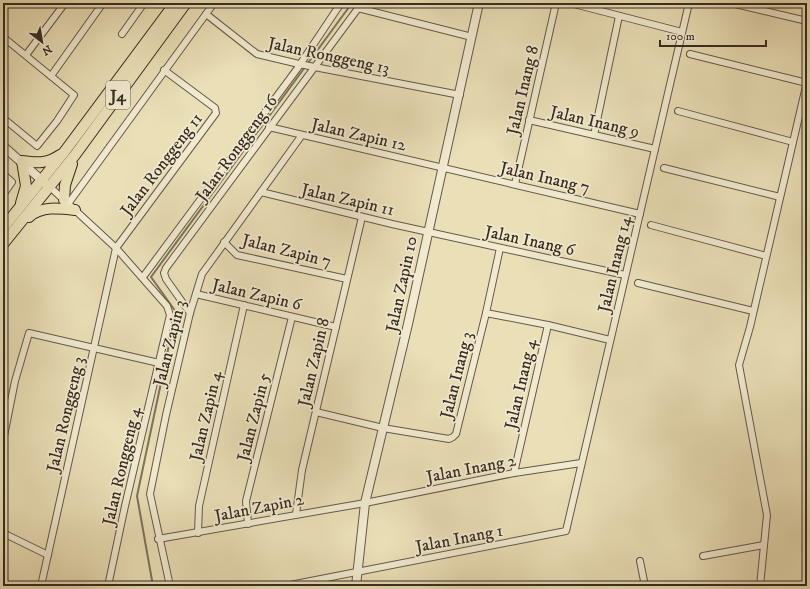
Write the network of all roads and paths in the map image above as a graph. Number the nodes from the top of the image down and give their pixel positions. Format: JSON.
{"nodes":[{"id":1,"x":65,"y":3,"type":"edge"},
{"id":2,"x":103,"y":3,"type":"edge"},
{"id":3,"x":144,"y":3,"type":"edge"},
{"id":4,"x":175,"y":3,"type":"edge"},
{"id":5,"x":186,"y":3,"type":"edge"},
{"id":6,"x":214,"y":3,"type":"edge"},
{"id":7,"x":328,"y":3,"type":"edge"},
{"id":8,"x":479,"y":3,"type":"edge"},
{"id":9,"x":556,"y":3,"type":"edge"},
{"id":10,"x":570,"y":3,"type":"edge"},
{"id":11,"x":689,"y":3,"type":"edge"},
{"id":12,"x":731,"y":3,"type":"edge"},
{"id":13,"x":340,"y":4,"type":"edge"},
{"id":14,"x":360,"y":6,"type":"edge"},
{"id":15,"x":206,"y":14,"type":"junction"},
{"id":16,"x":619,"y":16,"type":"junction"},
{"id":17,"x":807,"y":21,"type":"edge"},
{"id":18,"x":682,"y":32,"type":"junction"},
{"id":19,"x":122,"y":34,"type":"dead end"},
{"id":20,"x":3,"y":37,"type":"edge"},
{"id":21,"x":472,"y":37,"type":"junction"},
{"id":22,"x":690,"y":54,"type":"dead end"},
{"id":23,"x":26,"y":55,"type":"junction"},
{"id":24,"x":299,"y":64,"type":"junction"},
{"id":25,"x":314,"y":67,"type":"junction"},
{"id":26,"x":164,"y":70,"type":"junction"},
{"id":27,"x":51,"y":76,"type":"junction"},
{"id":28,"x":807,"y":82,"type":"edge"},
{"id":29,"x":460,"y":95,"type":"junction"},
{"id":30,"x":678,"y":111,"type":"dead end"},
{"id":31,"x":3,"y":118,"type":"edge"},
{"id":32,"x":529,"y":120,"type":"junction"},
{"id":33,"x":269,"y":127,"type":"junction"},
{"id":34,"x":594,"y":134,"type":"junction"},
{"id":35,"x":302,"y":136,"type":"junction"},
{"id":36,"x":793,"y":142,"type":"junction"},
{"id":37,"x":3,"y":146,"type":"edge"},
{"id":38,"x":655,"y":149,"type":"junction"},
{"id":39,"x":65,"y":151,"type":"junction"},
{"id":40,"x":75,"y":155,"type":"junction"},
{"id":41,"x":22,"y":161,"type":"junction"},
{"id":42,"x":443,"y":167,"type":"junction"},
{"id":43,"x":664,"y":168,"type":"dead end"},
{"id":44,"x":3,"y":174,"type":"edge"},
{"id":45,"x":46,"y":184,"type":"junction"},
{"id":46,"x":515,"y":184,"type":"junction"},
{"id":47,"x":261,"y":192,"type":"junction"},
{"id":48,"x":3,"y":194,"type":"edge"},
{"id":49,"x":780,"y":197,"type":"junction"},
{"id":50,"x":69,"y":205,"type":"junction"},
{"id":51,"x":15,"y":214,"type":"junction"},
{"id":52,"x":640,"y":214,"type":"junction"},
{"id":53,"x":362,"y":217,"type":"junction"},
{"id":54,"x":651,"y":226,"type":"dead end"},
{"id":55,"x":3,"y":228,"type":"edge"},
{"id":56,"x":15,"y":230,"type":"junction"},
{"id":57,"x":428,"y":232,"type":"junction"},
{"id":58,"x":224,"y":242,"type":"junction"},
{"id":59,"x":3,"y":244,"type":"edge"},
{"id":60,"x":116,"y":248,"type":"junction"},
{"id":61,"x":500,"y":248,"type":"junction"},
{"id":62,"x":766,"y":256,"type":"junction"},
{"id":63,"x":625,"y":275,"type":"junction"},
{"id":64,"x":143,"y":277,"type":"junction"},
{"id":65,"x":347,"y":279,"type":"junction"},
{"id":66,"x":638,"y":283,"type":"dead end"},
{"id":67,"x":196,"y":294,"type":"junction"},
{"id":68,"x":244,"y":305,"type":"junction"},
{"id":69,"x":754,"y":311,"type":"junction"},
{"id":70,"x":190,"y":313,"type":"junction"},
{"id":71,"x":486,"y":313,"type":"junction"},
{"id":72,"x":292,"y":317,"type":"junction"},
{"id":73,"x":548,"y":325,"type":"junction"},
{"id":74,"x":336,"y":327,"type":"junction"},
{"id":75,"x":610,"y":340,"type":"junction"},
{"id":76,"x":94,"y":346,"type":"junction"},
{"id":77,"x":159,"y":363,"type":"junction"},
{"id":78,"x":316,"y":412,"type":"junction"},
{"id":79,"x":383,"y":428,"type":"junction"},
{"id":80,"x":3,"y":441,"type":"edge"},
{"id":81,"x":581,"y":463,"type":"junction"},
{"id":82,"x":514,"y":473,"type":"junction"},
{"id":83,"x":365,"y":503,"type":"junction"},
{"id":84,"x":296,"y":514,"type":"junction"},
{"id":85,"x":248,"y":524,"type":"junction"},
{"id":86,"x":566,"y":531,"type":"joint"},
{"id":87,"x":3,"y":533,"type":"edge"},
{"id":88,"x":198,"y":533,"type":"junction"},
{"id":89,"x":158,"y":539,"type":"junction"},
{"id":90,"x":764,"y":545,"type":"junction"},
{"id":91,"x":48,"y":555,"type":"junction"},
{"id":92,"x":703,"y":556,"type":"dead end"},
{"id":93,"x":640,"y":561,"type":"dead end"},
{"id":94,"x":358,"y":571,"type":"junction"},
{"id":95,"x":41,"y":586,"type":"edge"},
{"id":96,"x":108,"y":586,"type":"edge"},
{"id":97,"x":170,"y":586,"type":"edge"},
{"id":98,"x":286,"y":586,"type":"edge"},
{"id":99,"x":356,"y":586,"type":"edge"},
{"id":100,"x":645,"y":586,"type":"edge"},
{"id":101,"x":760,"y":586,"type":"edge"}],
"edges":[{"from":1,"to":23,"type":"street"},
{"from":2,"to":27,"type":"street"},
{"from":3,"to":19,"type":"street"},
{"from":4,"to":39,"type":"main road","number":"J4"},
{"from":5,"to":40,"type":"main road","number":"J4"},
{"from":6,"to":15,"type":"street"},
{"from":7,"to":13,"type":"street"},
{"from":8,"to":21,"type":"street","name":"Jalan Zapin 10"},
{"from":9,"to":32,"type":"street","name":"Jalan Inang 8"},
{"from":10,"to":16,"type":"street"},
{"from":11,"to":18,"type":"street","name":"Jalan Inang 14"},
{"from":12,"to":17,"type":"street"},
{"from":13,"to":24,"type":"street","name":"Jalan Ronggeng 16"},
{"from":14,"to":21,"type":"street"},
{"from":14,"to":25,"type":"street","name":"Jalan Ronggeng 16"},
{"from":15,"to":24,"type":"street","name":"Jalan Ronggeng 13"},
{"from":15,"to":26,"type":"street"},
{"from":16,"to":18,"type":"street"},
{"from":16,"to":34,"type":"street"},
{"from":18,"to":38,"type":"street","name":"Jalan Inang 14"},
{"from":20,"to":23,"type":"street"},
{"from":21,"to":29,"type":"street","name":"Jalan Zapin 10"},
{"from":22,"to":28,"type":"street"},
{"from":23,"to":27,"type":"street"},
{"from":24,"to":25,"type":"street","name":"Jalan Ronggeng 13"},
{"from":24,"to":64,"type":"street","name":"Jalan Ronggeng 16"},
{"from":25,"to":29,"type":"street","name":"Jalan Ronggeng 13"},
{"from":25,"to":33,"type":"street","name":"Jalan Ronggeng 16"},
{"from":26,"to":50,"type":"street"},
{"from":26,"to":60,"type":"street","name":"Jalan Ronggeng 11"},
{"from":27,"to":31,"type":"street"},
{"from":28,"to":36,"type":"street"},
{"from":29,"to":42,"type":"street","name":"Jalan Zapin 10"},
{"from":30,"to":36,"type":"street"},
{"from":32,"to":34,"type":"street","name":"Jalan Inang 9"},
{"from":32,"to":46,"type":"street","name":"Jalan Inang 8"},
{"from":33,"to":35,"type":"street","name":"Jalan Zapin 12"},
{"from":33,"to":70,"type":"street","name":"Jalan Ronggeng 16"},
{"from":34,"to":38,"type":"street","name":"Jalan Inang 9"},
{"from":35,"to":42,"type":"street","name":"Jalan Zapin 12"},
{"from":35,"to":47,"type":"street","name":"Jalan Zapin 3"},
{"from":36,"to":49,"type":"street"},
{"from":37,"to":41,"type":"street"},
{"from":38,"to":52,"type":"street","name":"Jalan Inang 14"},
{"from":39,"to":41,"type":"main road"},
{"from":39,"to":45,"type":"main road","number":"J4"},
{"from":40,"to":45,"type":"main road","number":"J4"},
{"from":40,"to":50,"type":"main road"},
{"from":41,"to":45,"type":"street"},
{"from":41,"to":51,"type":"main road"},
{"from":42,"to":46,"type":"street","name":"Jalan Inang 7"},
{"from":42,"to":57,"type":"street","name":"Jalan Zapin 10"},
{"from":43,"to":49,"type":"street"},
{"from":44,"to":48,"type":"street"},
{"from":45,"to":50,"type":"street","name":"Jalan Ronggeng 4"},
{"from":45,"to":51,"type":"main road","number":"J4"},
{"from":45,"to":56,"type":"main road","number":"J4"},
{"from":46,"to":52,"type":"street","name":"Jalan Inang 7"},
{"from":47,"to":53,"type":"street","name":"Jalan Zapin 11"},
{"from":47,"to":58,"type":"street","name":"Jalan Zapin 3"},
{"from":49,"to":62,"type":"street"},
{"from":50,"to":56,"type":"main road"},
{"from":50,"to":60,"type":"street","name":"Jalan Ronggeng 4"},
{"from":51,"to":55,"type":"main road","number":"J4"},
{"from":52,"to":63,"type":"street","name":"Jalan Inang 14"},
{"from":53,"to":57,"type":"street","name":"Jalan Zapin 11"},
{"from":53,"to":65,"type":"street","name":"Jalan Zapin 8"},
{"from":54,"to":62,"type":"street"},
{"from":56,"to":59,"type":"main road","number":"J4"},
{"from":57,"to":61,"type":"street","name":"Jalan Inang 6"},
{"from":57,"to":79,"type":"street","name":"Jalan Zapin 10"},
{"from":58,"to":65,"type":"street","name":"Jalan Zapin 7"},
{"from":58,"to":67,"type":"street","name":"Jalan Zapin 3"},
{"from":60,"to":64,"type":"street","name":"Jalan Ronggeng 4"},
{"from":60,"to":76,"type":"street","name":"Jalan Ronggeng 3"},
{"from":61,"to":63,"type":"street","name":"Jalan Inang 6"},
{"from":61,"to":71,"type":"street","name":"Jalan Inang 3"},
{"from":62,"to":69,"type":"street"},
{"from":63,"to":75,"type":"street","name":"Jalan Inang 14"},
{"from":64,"to":77,"type":"street","name":"Jalan Ronggeng 4"},
{"from":65,"to":74,"type":"street","name":"Jalan Zapin 8"},
{"from":66,"to":69,"type":"street"},
{"from":67,"to":68,"type":"street","name":"Jalan Zapin 6"},
{"from":67,"to":70,"type":"street","name":"Jalan Zapin 3"},
{"from":68,"to":72,"type":"street","name":"Jalan Zapin 6"},
{"from":68,"to":88,"type":"street","name":"Jalan Zapin 4"},
{"from":69,"to":90,"type":"street"},
{"from":70,"to":89,"type":"street","name":"Jalan Zapin 3"},
{"from":71,"to":73,"type":"street"},
{"from":71,"to":79,"type":"street","name":"Jalan Inang 3"},
{"from":72,"to":74,"type":"street","name":"Jalan Zapin 6"},
{"from":72,"to":85,"type":"street","name":"Jalan Zapin 5"},
{"from":73,"to":75,"type":"street"},
{"from":73,"to":82,"type":"street","name":"Jalan Inang 4"},
{"from":74,"to":78,"type":"street","name":"Jalan Zapin 8"},
{"from":75,"to":81,"type":"street","name":"Jalan Inang 14"},
{"from":76,"to":77,"type":"street"},
{"from":76,"to":80,"type":"street"},
{"from":76,"to":91,"type":"street","name":"Jalan Ronggeng 3"},
{"from":77,"to":96,"type":"street","name":"Jalan Ronggeng 4"},
{"from":78,"to":79,"type":"street"},
{"from":78,"to":84,"type":"street","name":"Jalan Zapin 8"},
{"from":79,"to":83,"type":"street","name":"Jalan Zapin 10"},
{"from":81,"to":82,"type":"street","name":"Jalan Inang 2"},
{"from":81,"to":86,"type":"street","name":"Jalan Inang 14"},
{"from":82,"to":83,"type":"street","name":"Jalan Inang 2"},
{"from":83,"to":84,"type":"street","name":"Jalan Zapin 2"},
{"from":83,"to":94,"type":"street","name":"Jalan Zapin 10"},
{"from":84,"to":85,"type":"street","name":"Jalan Zapin 2"},
{"from":85,"to":88,"type":"street","name":"Jalan Zapin 2"},
{"from":86,"to":94,"type":"street","name":"Jalan Inang 1"},
{"from":87,"to":91,"type":"street"},
{"from":88,"to":89,"type":"street","name":"Jalan Zapin 2"},
{"from":89,"to":97,"type":"street","name":"Jalan Zapin 3"},
{"from":90,"to":92,"type":"street"},
{"from":90,"to":101,"type":"street"},
{"from":91,"to":95,"type":"street","name":"Jalan Ronggeng 3"},
{"from":93,"to":100,"type":"street"},
{"from":94,"to":98,"type":"street","name":"Jalan Inang 1"},
{"from":94,"to":99,"type":"street","name":"Jalan Zapin 10"}]}
